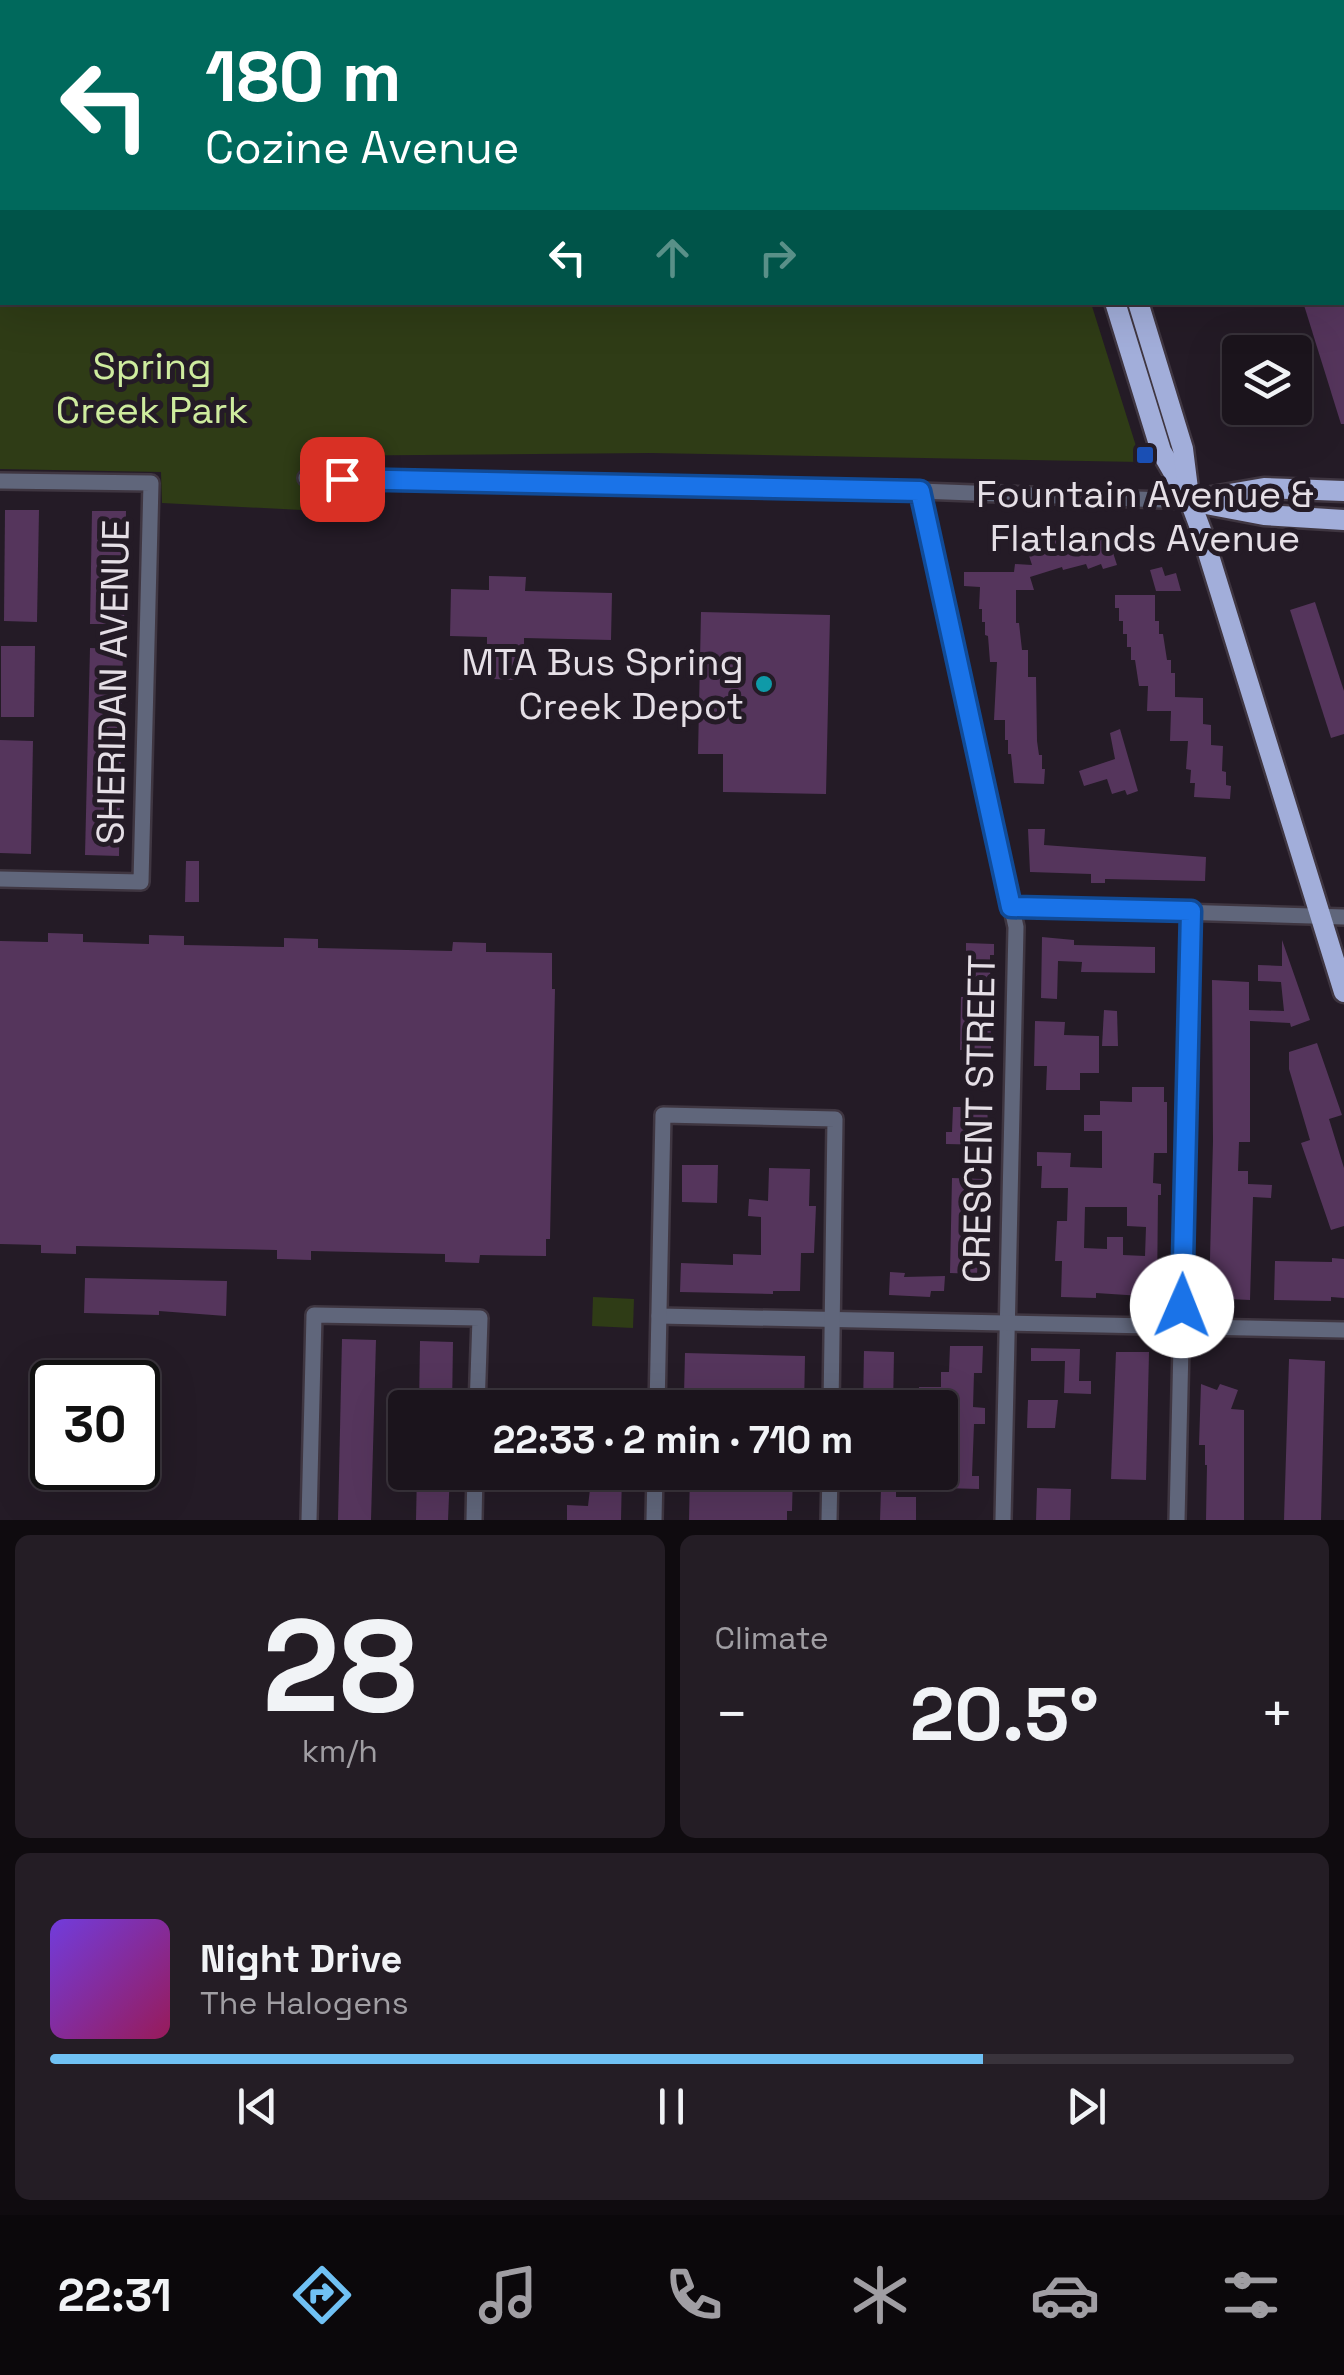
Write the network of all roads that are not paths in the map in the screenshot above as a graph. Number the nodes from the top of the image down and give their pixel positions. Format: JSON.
{"nodes":[{"id":1,"x":1116,"y":305,"type":"edge"},
{"id":2,"x":1139,"y":305,"type":"edge"},
{"id":3,"x":306,"y":478,"type":"dead end"},
{"id":4,"x":0,"y":480,"type":"edge"},
{"id":5,"x":920,"y":491,"type":"junction"},
{"id":6,"x":1344,"y":491,"type":"edge"},
{"id":7,"x":1190,"y":500,"type":"junction"},
{"id":8,"x":1344,"y":520,"type":"edge"},
{"id":9,"x":0,"y":879,"type":"edge"},
{"id":10,"x":1011,"y":907,"type":"junction"},
{"id":11,"x":1191,"y":911,"type":"junction"},
{"id":12,"x":1320,"y":915,"type":"junction"},
{"id":13,"x":1344,"y":917,"type":"edge"},
{"id":14,"x":1344,"y":992,"type":"edge"},
{"id":15,"x":659,"y":1316,"type":"junction"},
{"id":16,"x":833,"y":1320,"type":"junction"},
{"id":17,"x":1007,"y":1324,"type":"junction"},
{"id":18,"x":1182,"y":1327,"type":"junction"},
{"id":19,"x":1344,"y":1330,"type":"edge"},
{"id":20,"x":478,"y":1390,"type":"edge"},
{"id":21,"x":657,"y":1390,"type":"edge"},
{"id":22,"x":831,"y":1390,"type":"edge"},
{"id":23,"x":475,"y":1490,"type":"edge"},
{"id":24,"x":655,"y":1490,"type":"edge"},
{"id":25,"x":829,"y":1490,"type":"edge"},
{"id":26,"x":309,"y":1520,"type":"edge"},
{"id":27,"x":474,"y":1520,"type":"edge"},
{"id":28,"x":654,"y":1520,"type":"edge"},
{"id":29,"x":828,"y":1520,"type":"edge"},
{"id":30,"x":1002,"y":1520,"type":"edge"},
{"id":31,"x":1178,"y":1520,"type":"edge"}],
"edges":[{"from":1,"to":7,"type":"main road"},
{"from":2,"to":7,"type":"main road"},
{"from":3,"to":5,"type":"street"},
{"from":4,"to":9,"type":"street","name":"SHERIDAN AVENUE"},
{"from":5,"to":7,"type":"street"},
{"from":5,"to":10,"type":"street","name":"CRESCENT STREET"},
{"from":6,"to":7,"type":"main road"},
{"from":7,"to":8,"type":"main road"},
{"from":7,"to":12,"type":"main road"},
{"from":10,"to":11,"type":"street"},
{"from":10,"to":17,"type":"street","name":"CRESCENT STREET"},
{"from":11,"to":12,"type":"street"},
{"from":11,"to":18,"type":"street"},
{"from":12,"to":13,"type":"street"},
{"from":12,"to":14,"type":"main road"},
{"from":15,"to":16,"type":"street"},
{"from":15,"to":16,"type":"street"},
{"from":15,"to":21,"type":"street"},
{"from":16,"to":17,"type":"street"},
{"from":16,"to":22,"type":"street"},
{"from":17,"to":18,"type":"street"},
{"from":17,"to":30,"type":"street","name":"CRESCENT STREET"},
{"from":18,"to":19,"type":"street"},
{"from":18,"to":31,"type":"street"},
{"from":20,"to":26,"type":"street"},
{"from":23,"to":27,"type":"street"},
{"from":24,"to":28,"type":"street"},
{"from":25,"to":29,"type":"street"}]}
